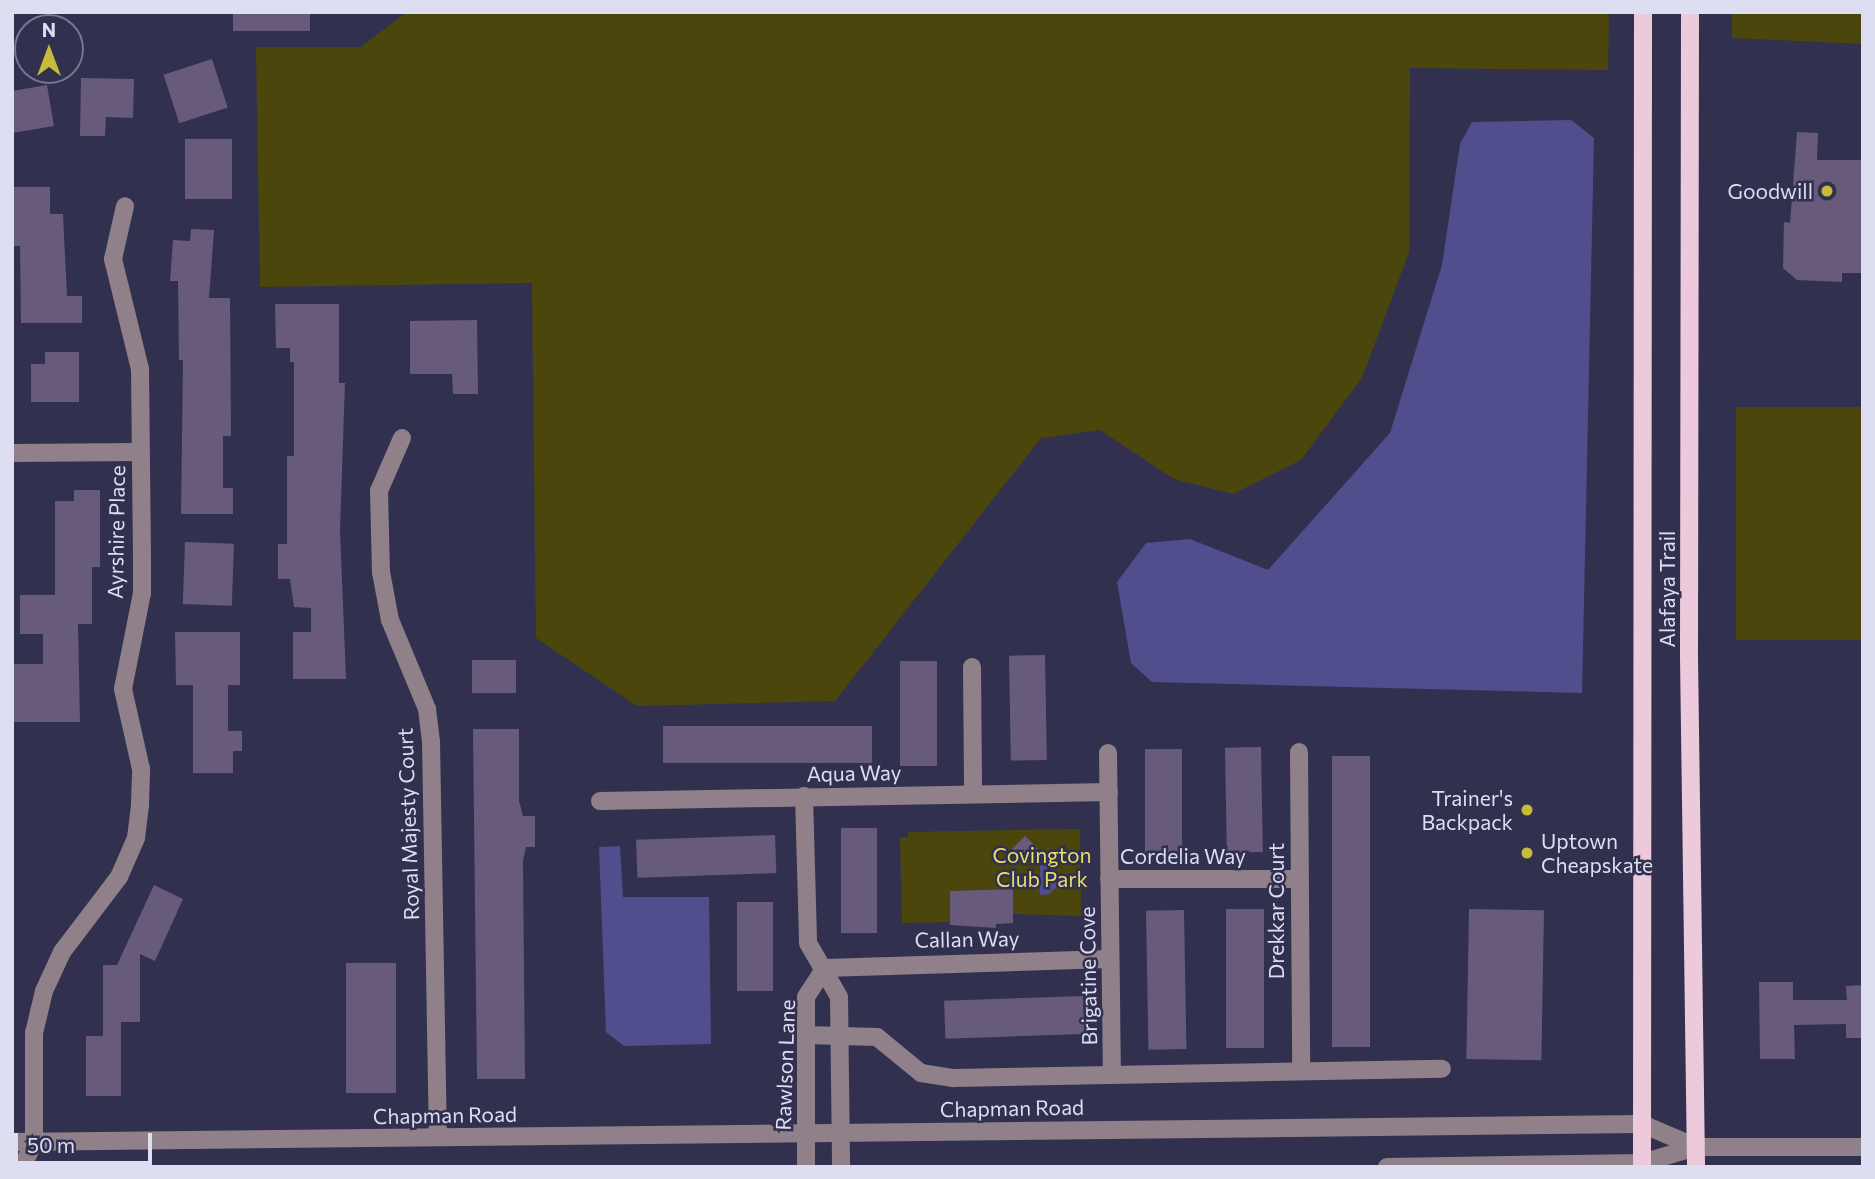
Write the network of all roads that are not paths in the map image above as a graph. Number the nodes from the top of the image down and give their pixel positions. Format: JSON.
{"nodes":[{"id":1,"x":1643,"y":12,"type":"edge"},
{"id":2,"x":1690,"y":12,"type":"edge"},
{"id":3,"x":125,"y":206,"type":"dead end"},
{"id":4,"x":402,"y":438,"type":"dead end"},
{"id":5,"x":139,"y":452,"type":"junction"},
{"id":6,"x":12,"y":453,"type":"edge"},
{"id":7,"x":972,"y":667,"type":"dead end"},
{"id":8,"x":1299,"y":752,"type":"dead end"},
{"id":9,"x":1108,"y":753,"type":"dead end"},
{"id":10,"x":1109,"y":792,"type":"junction"},
{"id":11,"x":973,"y":794,"type":"junction"},
{"id":12,"x":804,"y":796,"type":"junction"},
{"id":13,"x":600,"y":801,"type":"dead end"},
{"id":14,"x":1109,"y":879,"type":"junction"},
{"id":15,"x":1298,"y":879,"type":"junction"},
{"id":16,"x":1109,"y":960,"type":"junction"},
{"id":17,"x":825,"y":968,"type":"junction"},
{"id":18,"x":838,"y":1034,"type":"junction"},
{"id":19,"x":806,"y":1035,"type":"junction"},
{"id":20,"x":1442,"y":1069,"type":"dead end"},
{"id":21,"x":1301,"y":1070,"type":"junction"},
{"id":22,"x":1112,"y":1073,"type":"junction"},
{"id":23,"x":1642,"y":1124,"type":"junction"},
{"id":24,"x":805,"y":1134,"type":"junction"},
{"id":25,"x":840,"y":1134,"type":"junction"},
{"id":26,"x":438,"y":1137,"type":"junction"},
{"id":27,"x":12,"y":1142,"type":"edge"},
{"id":28,"x":34,"y":1142,"type":"junction"},
{"id":29,"x":1696,"y":1147,"type":"junction"},
{"id":30,"x":1863,"y":1147,"type":"edge"},
{"id":31,"x":1642,"y":1165,"type":"edge"},
{"id":32,"x":22,"y":1167,"type":"edge"},
{"id":33,"x":806,"y":1167,"type":"edge"},
{"id":34,"x":841,"y":1167,"type":"edge"},
{"id":35,"x":1387,"y":1167,"type":"edge"},
{"id":36,"x":1696,"y":1167,"type":"edge"}],
"edges":[{"from":1,"to":23,"type":"main road","name":"Alafaya Trail"},
{"from":2,"to":29,"type":"main road","name":"Alafaya Trail"},
{"from":3,"to":5,"type":"street","name":"Ayrshire Place"},
{"from":4,"to":26,"type":"street","name":"Royal Majesty Court"},
{"from":5,"to":6,"type":"street"},
{"from":5,"to":28,"type":"street","name":"Ayrshire Place"},
{"from":7,"to":11,"type":"street"},
{"from":8,"to":15,"type":"street","name":"Drekkar Court"},
{"from":9,"to":10,"type":"street","name":"Brigatine Cove"},
{"from":10,"to":11,"type":"street","name":"Aqua Way"},
{"from":10,"to":14,"type":"street","name":"Brigatine Cove"},
{"from":11,"to":12,"type":"street","name":"Aqua Way"},
{"from":12,"to":13,"type":"street","name":"Aqua Way"},
{"from":12,"to":17,"type":"street"},
{"from":14,"to":15,"type":"street","name":"Cordelia Way"},
{"from":14,"to":16,"type":"street","name":"Brigatine Cove"},
{"from":15,"to":21,"type":"street","name":"Drekkar Court"},
{"from":16,"to":17,"type":"street","name":"Callan Way"},
{"from":16,"to":22,"type":"street","name":"Brigatine Cove"},
{"from":17,"to":18,"type":"street"},
{"from":17,"to":19,"type":"street","name":"Rawlson Lane"},
{"from":18,"to":19,"type":"street"},
{"from":18,"to":22,"type":"street"},
{"from":18,"to":25,"type":"street"},
{"from":19,"to":24,"type":"street","name":"Rawlson Lane"},
{"from":20,"to":21,"type":"street"},
{"from":21,"to":22,"type":"street"},
{"from":23,"to":25,"type":"street","name":"Chapman Road"},
{"from":23,"to":29,"type":"street","name":"Chapman Road"},
{"from":23,"to":31,"type":"main road","name":"Alafaya Trail"},
{"from":24,"to":25,"type":"street","name":"Chapman Road"},
{"from":24,"to":26,"type":"street","name":"Chapman Road"},
{"from":24,"to":33,"type":"street","name":"Rawlson Lane"},
{"from":25,"to":34,"type":"street"},
{"from":26,"to":28,"type":"street","name":"Chapman Road"},
{"from":27,"to":28,"type":"street","name":"Chapman Road"},
{"from":28,"to":32,"type":"street","name":"Ayrshire Place"},
{"from":29,"to":30,"type":"street"},
{"from":29,"to":31,"type":"street"},
{"from":29,"to":36,"type":"main road","name":"Alafaya Trail"},
{"from":31,"to":35,"type":"street"}]}
